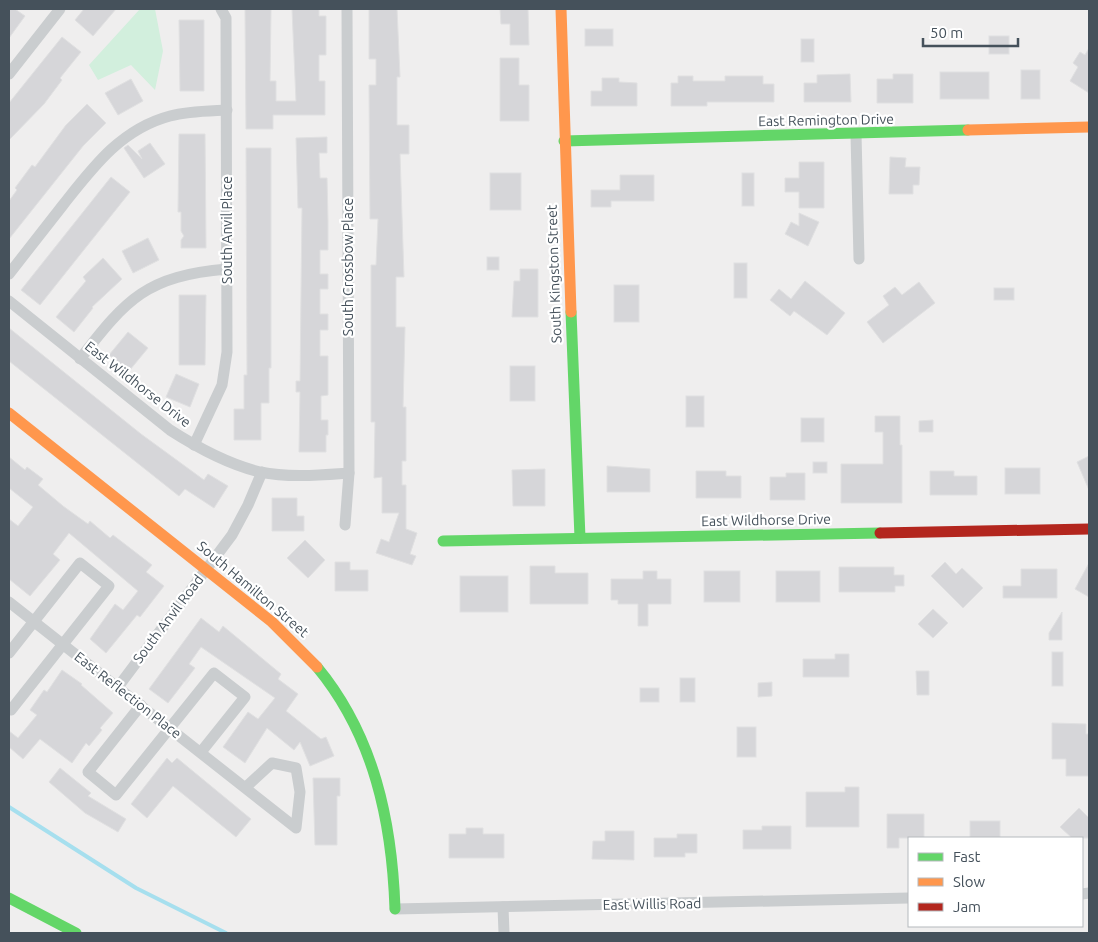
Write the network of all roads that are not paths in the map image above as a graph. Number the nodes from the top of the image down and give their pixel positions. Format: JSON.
{"nodes":[{"id":1,"x":60,"y":9,"type":"edge"},
{"id":2,"x":222,"y":9,"type":"edge"},
{"id":3,"x":347,"y":9,"type":"edge"},
{"id":4,"x":561,"y":9,"type":"edge"},
{"id":5,"x":9,"y":74,"type":"edge"},
{"id":6,"x":227,"y":110,"type":"junction"},
{"id":7,"x":1089,"y":127,"type":"edge"},
{"id":8,"x":856,"y":134,"type":"junction"},
{"id":9,"x":564,"y":141,"type":"junction"},
{"id":10,"x":860,"y":259,"type":"dead end"},
{"id":11,"x":227,"y":269,"type":"junction"},
{"id":12,"x":9,"y":274,"type":"edge"},
{"id":13,"x":9,"y":301,"type":"edge"},
{"id":14,"x":80,"y":359,"type":"junction"},
{"id":15,"x":9,"y":413,"type":"edge"},
{"id":16,"x":194,"y":445,"type":"junction"},
{"id":17,"x":262,"y":472,"type":"junction"},
{"id":18,"x":349,"y":474,"type":"junction"},
{"id":19,"x":345,"y":524,"type":"dead end"},
{"id":20,"x":1089,"y":529,"type":"edge"},
{"id":21,"x":580,"y":538,"type":"junction"},
{"id":22,"x":443,"y":541,"type":"dead end"},
{"id":23,"x":206,"y":568,"type":"junction"},
{"id":24,"x":9,"y":602,"type":"edge"},
{"id":25,"x":34,"y":621,"type":"junction"},
{"id":26,"x":63,"y":644,"type":"junction"},
{"id":27,"x":9,"y":653,"type":"edge"},
{"id":28,"x":118,"y":687,"type":"junction"},
{"id":29,"x":142,"y":706,"type":"junction"},
{"id":30,"x":9,"y":708,"type":"edge"},
{"id":31,"x":170,"y":728,"type":"junction"},
{"id":32,"x":201,"y":752,"type":"junction"},
{"id":33,"x":246,"y":787,"type":"junction"},
{"id":34,"x":9,"y":898,"type":"edge"},
{"id":35,"x":908,"y":898,"type":"edge"},
{"id":36,"x":504,"y":907,"type":"junction"},
{"id":37,"x":395,"y":909,"type":"joint"},
{"id":38,"x":76,"y":933,"type":"edge"},
{"id":39,"x":504,"y":933,"type":"edge"}],
"edges":[{"from":1,"to":5,"type":"street"},
{"from":2,"to":6,"type":"street","name":"South Anvil Place"},
{"from":3,"to":18,"type":"street","name":"South Crossbow Place"},
{"from":4,"to":9,"type":"main road","name":"South Kingston Street"},
{"from":6,"to":11,"type":"street","name":"South Anvil Place"},
{"from":6,"to":12,"type":"street"},
{"from":7,"to":8,"type":"main road","name":"East Remington Drive"},
{"from":8,"to":9,"type":"main road","name":"East Remington Drive"},
{"from":8,"to":10,"type":"street"},
{"from":9,"to":21,"type":"main road","name":"South Kingston Street"},
{"from":11,"to":14,"type":"street"},
{"from":11,"to":16,"type":"street","name":"South Anvil Place"},
{"from":13,"to":14,"type":"street","name":"East Wildhorse Drive"},
{"from":14,"to":16,"type":"street","name":"East Wildhorse Drive"},
{"from":15,"to":23,"type":"main road","name":"South Hamilton Street"},
{"from":16,"to":17,"type":"street","name":"East Wildhorse Drive"},
{"from":17,"to":18,"type":"street","name":"East Wildhorse Drive"},
{"from":17,"to":23,"type":"street","name":"South Anvil Road"},
{"from":18,"to":19,"type":"street","name":"South Crossbow Place"},
{"from":20,"to":21,"type":"main road","name":"East Wildhorse Drive"},
{"from":21,"to":22,"type":"main road","name":"East Wildhorse Drive"},
{"from":23,"to":28,"type":"street","name":"South Anvil Road"},
{"from":23,"to":37,"type":"main road","name":"South Hamilton Street"},
{"from":24,"to":25,"type":"street","name":"East Reflection Place"},
{"from":25,"to":26,"type":"street","name":"East Reflection Place"},
{"from":25,"to":26,"type":"street"},
{"from":25,"to":27,"type":"street"},
{"from":26,"to":28,"type":"street","name":"East Reflection Place"},
{"from":26,"to":30,"type":"street"},
{"from":28,"to":29,"type":"street","name":"East Reflection Place"},
{"from":29,"to":31,"type":"street","name":"East Reflection Place"},
{"from":29,"to":31,"type":"street"},
{"from":31,"to":32,"type":"street","name":"East Reflection Place"},
{"from":31,"to":32,"type":"street"},
{"from":32,"to":33,"type":"street","name":"East Reflection Place"},
{"from":33,"to":33,"type":"street","name":"East Reflection Place"},
{"from":34,"to":38,"type":"main road"},
{"from":35,"to":36,"type":"street","name":"East Willis Road"},
{"from":36,"to":37,"type":"street","name":"East Willis Road"},
{"from":36,"to":39,"type":"street"}]}
